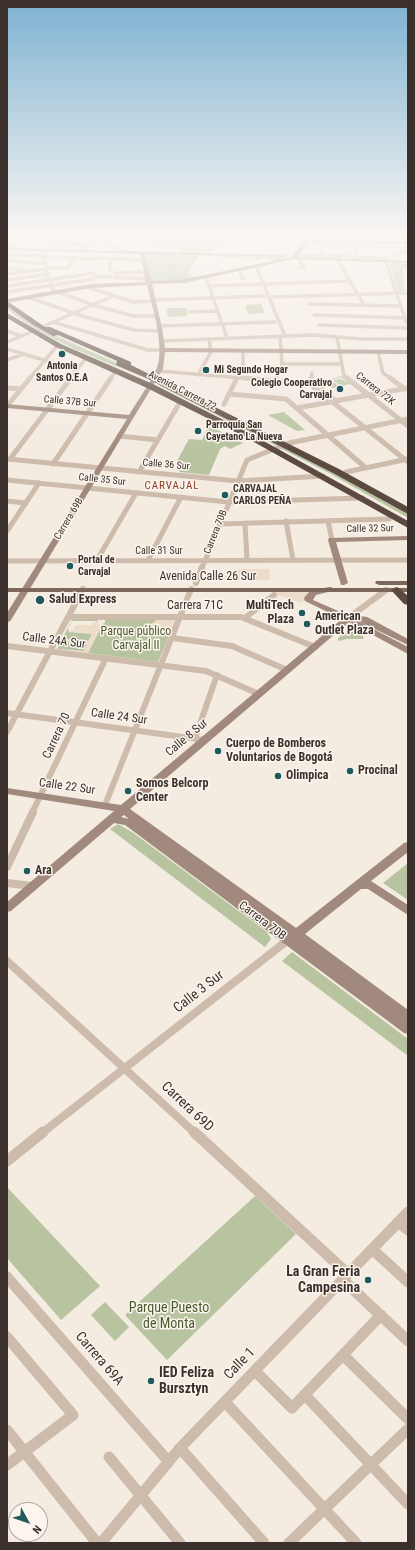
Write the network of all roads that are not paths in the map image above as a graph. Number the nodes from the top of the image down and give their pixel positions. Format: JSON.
{"nodes":[{"id":1,"x":15,"y":306,"type":"edge"},
{"id":2,"x":16,"y":306,"type":"edge"},
{"id":3,"x":55,"y":306,"type":"edge"},
{"id":4,"x":90,"y":306,"type":"edge"},
{"id":5,"x":98,"y":306,"type":"edge"},
{"id":6,"x":154,"y":306,"type":"edge"},
{"id":7,"x":216,"y":306,"type":"edge"},
{"id":8,"x":270,"y":306,"type":"edge"},
{"id":9,"x":310,"y":306,"type":"edge"},
{"id":10,"x":401,"y":306,"type":"edge"},
{"id":11,"x":7,"y":311,"type":"edge"},
{"id":12,"x":217,"y":311,"type":"junction"},
{"id":13,"x":190,"y":312,"type":"dead end"},
{"id":14,"x":74,"y":313,"type":"junction"},
{"id":15,"x":7,"y":315,"type":"edge"},
{"id":16,"x":314,"y":315,"type":"junction"},
{"id":17,"x":156,"y":316,"type":"junction"},
{"id":18,"x":406,"y":318,"type":"edge"},
{"id":19,"x":53,"y":322,"type":"junction"},
{"id":20,"x":275,"y":322,"type":"dead end"},
{"id":21,"x":222,"y":324,"type":"junction"},
{"id":22,"x":319,"y":325,"type":"junction"},
{"id":23,"x":44,"y":326,"type":"junction"},
{"id":24,"x":159,"y":328,"type":"junction"},
{"id":25,"x":408,"y":328,"type":"edge"},
{"id":26,"x":7,"y":331,"type":"edge"},
{"id":27,"x":31,"y":332,"type":"junction"},
{"id":28,"x":21,"y":336,"type":"junction"},
{"id":29,"x":282,"y":336,"type":"junction"},
{"id":30,"x":300,"y":336,"type":"junction"},
{"id":31,"x":324,"y":336,"type":"junction"},
{"id":32,"x":337,"y":337,"type":"junction"},
{"id":33,"x":226,"y":338,"type":"junction"},
{"id":34,"x":209,"y":339,"type":"junction"},
{"id":35,"x":408,"y":339,"type":"edge"},
{"id":36,"x":161,"y":341,"type":"junction"},
{"id":37,"x":7,"y":342,"type":"edge"},
{"id":38,"x":302,"y":343,"type":"dead end"},
{"id":39,"x":58,"y":345,"type":"junction"},
{"id":40,"x":7,"y":349,"type":"edge"},
{"id":41,"x":162,"y":350,"type":"junction"},
{"id":42,"x":211,"y":351,"type":"junction"},
{"id":43,"x":243,"y":351,"type":"junction"},
{"id":44,"x":281,"y":351,"type":"junction"},
{"id":45,"x":340,"y":351,"type":"junction"},
{"id":46,"x":378,"y":352,"type":"junction"},
{"id":47,"x":408,"y":352,"type":"edge"},
{"id":48,"x":23,"y":354,"type":"junction"},
{"id":49,"x":86,"y":358,"type":"junction"},
{"id":50,"x":7,"y":360,"type":"edge"},
{"id":51,"x":45,"y":360,"type":"junction"},
{"id":52,"x":101,"y":363,"type":"junction"},
{"id":53,"x":282,"y":364,"type":"junction"},
{"id":54,"x":342,"y":364,"type":"junction"},
{"id":55,"x":77,"y":370,"type":"junction"},
{"id":56,"x":116,"y":371,"type":"junction"},
{"id":57,"x":312,"y":373,"type":"dead end"},
{"id":58,"x":198,"y":375,"type":"junction"},
{"id":59,"x":237,"y":378,"type":"junction"},
{"id":60,"x":154,"y":379,"type":"junction"},
{"id":61,"x":275,"y":381,"type":"junction"},
{"id":62,"x":310,"y":384,"type":"junction"},
{"id":63,"x":7,"y":388,"type":"edge"},
{"id":64,"x":21,"y":389,"type":"junction"},
{"id":65,"x":407,"y":389,"type":"edge"},
{"id":66,"x":229,"y":394,"type":"junction"},
{"id":67,"x":369,"y":395,"type":"junction"},
{"id":68,"x":180,"y":402,"type":"junction"},
{"id":69,"x":332,"y":402,"type":"junction"},
{"id":70,"x":224,"y":404,"type":"dead end"},
{"id":71,"x":7,"y":406,"type":"edge"},
{"id":72,"x":297,"y":408,"type":"junction"},
{"id":73,"x":47,"y":410,"type":"junction"},
{"id":74,"x":87,"y":413,"type":"junction"},
{"id":75,"x":131,"y":417,"type":"junction"},
{"id":76,"x":239,"y":417,"type":"junction"},
{"id":77,"x":408,"y":419,"type":"edge"},
{"id":78,"x":402,"y":420,"type":"junction"},
{"id":79,"x":408,"y":426,"type":"edge"},
{"id":80,"x":364,"y":428,"type":"junction"},
{"id":81,"x":246,"y":431,"type":"junction"},
{"id":82,"x":328,"y":435,"type":"junction"},
{"id":83,"x":119,"y":436,"type":"junction"},
{"id":84,"x":158,"y":440,"type":"junction"},
{"id":85,"x":280,"y":446,"type":"junction"},
{"id":86,"x":8,"y":459,"type":"edge"},
{"id":87,"x":407,"y":460,"type":"edge"},
{"id":88,"x":53,"y":464,"type":"junction"},
{"id":89,"x":100,"y":468,"type":"junction"},
{"id":90,"x":366,"y":468,"type":"junction"},
{"id":91,"x":139,"y":472,"type":"junction"},
{"id":92,"x":346,"y":472,"type":"junction"},
{"id":93,"x":323,"y":476,"type":"junction"},
{"id":94,"x":7,"y":480,"type":"edge"},
{"id":95,"x":238,"y":481,"type":"junction"},
{"id":96,"x":335,"y":482,"type":"junction"},
{"id":97,"x":39,"y":483,"type":"junction"},
{"id":98,"x":88,"y":488,"type":"junction"},
{"id":99,"x":361,"y":488,"type":"junction"},
{"id":100,"x":136,"y":493,"type":"junction"},
{"id":101,"x":385,"y":494,"type":"junction"},
{"id":102,"x":181,"y":497,"type":"junction"},
{"id":103,"x":363,"y":498,"type":"junction"},
{"id":104,"x":7,"y":500,"type":"edge"},
{"id":105,"x":228,"y":502,"type":"junction"},
{"id":106,"x":26,"y":503,"type":"junction"},
{"id":107,"x":408,"y":508,"type":"edge"},
{"id":108,"x":408,"y":511,"type":"edge"},
{"id":109,"x":393,"y":512,"type":"junction"},
{"id":110,"x":328,"y":520,"type":"junction"},
{"id":111,"x":286,"y":521,"type":"junction"},
{"id":112,"x":406,"y":522,"type":"edge"},
{"id":113,"x":245,"y":523,"type":"junction"},
{"id":114,"x":219,"y":524,"type":"junction"},
{"id":115,"x":7,"y":531,"type":"edge"},
{"id":116,"x":408,"y":538,"type":"edge"},
{"id":117,"x":332,"y":540,"type":"junction"},
{"id":118,"x":97,"y":560,"type":"junction"},
{"id":119,"x":148,"y":560,"type":"junction"},
{"id":120,"x":205,"y":560,"type":"junction"},
{"id":121,"x":247,"y":560,"type":"junction"},
{"id":122,"x":293,"y":560,"type":"junction"},
{"id":123,"x":337,"y":560,"type":"junction"},
{"id":124,"x":408,"y":560,"type":"edge"},
{"id":125,"x":7,"y":561,"type":"edge"},
{"id":126,"x":43,"y":561,"type":"junction"},
{"id":127,"x":7,"y":583,"type":"edge"},
{"id":128,"x":344,"y":583,"type":"junction"},
{"id":129,"x":408,"y":583,"type":"edge"},
{"id":130,"x":28,"y":586,"type":"junction"},
{"id":131,"x":194,"y":586,"type":"junction"},
{"id":132,"x":83,"y":589,"type":"junction"},
{"id":133,"x":329,"y":589,"type":"junction"},
{"id":134,"x":7,"y":590,"type":"edge"},
{"id":135,"x":391,"y":590,"type":"junction"},
{"id":136,"x":408,"y":590,"type":"edge"},
{"id":137,"x":274,"y":595,"type":"dead end"},
{"id":138,"x":408,"y":602,"type":"edge"},
{"id":139,"x":68,"y":617,"type":"junction"},
{"id":140,"x":181,"y":617,"type":"junction"},
{"id":141,"x":346,"y":617,"type":"junction"},
{"id":142,"x":8,"y":618,"type":"edge"},
{"id":143,"x":245,"y":618,"type":"junction"},
{"id":144,"x":172,"y":638,"type":"junction"},
{"id":145,"x":408,"y":642,"type":"edge"},
{"id":146,"x":7,"y":646,"type":"edge"},
{"id":147,"x":315,"y":647,"type":"junction"},
{"id":148,"x":50,"y":651,"type":"junction"},
{"id":149,"x":408,"y":651,"type":"edge"},
{"id":150,"x":106,"y":658,"type":"junction"},
{"id":151,"x":161,"y":665,"type":"junction"},
{"id":152,"x":287,"y":670,"type":"junction"},
{"id":153,"x":217,"y":675,"type":"junction"},
{"id":154,"x":259,"y":694,"type":"junction"},
{"id":155,"x":7,"y":713,"type":"edge"},
{"id":156,"x":16,"y":714,"type":"junction"},
{"id":157,"x":76,"y":722,"type":"junction"},
{"id":158,"x":135,"y":730,"type":"junction"},
{"id":159,"x":7,"y":732,"type":"edge"},
{"id":160,"x":195,"y":738,"type":"junction"},
{"id":161,"x":205,"y":740,"type":"junction"},
{"id":162,"x":7,"y":791,"type":"edge"},
{"id":163,"x":41,"y":796,"type":"junction"},
{"id":164,"x":105,"y":805,"type":"junction"},
{"id":165,"x":123,"y":810,"type":"junction"},
{"id":166,"x":112,"y":818,"type":"junction"},
{"id":167,"x":408,"y":846,"type":"edge"},
{"id":168,"x":7,"y":867,"type":"edge"},
{"id":169,"x":366,"y":882,"type":"junction"},
{"id":170,"x":7,"y":883,"type":"edge"},
{"id":171,"x":32,"y":886,"type":"junction"},
{"id":172,"x":7,"y":908,"type":"edge"},
{"id":173,"x":408,"y":911,"type":"edge"},
{"id":174,"x":292,"y":937,"type":"junction"},
{"id":175,"x":7,"y":961,"type":"edge"},
{"id":176,"x":408,"y":1017,"type":"edge"},
{"id":177,"x":408,"y":1029,"type":"edge"},
{"id":178,"x":125,"y":1069,"type":"junction"},
{"id":179,"x":7,"y":1161,"type":"edge"},
{"id":180,"x":408,"y":1212,"type":"edge"},
{"id":181,"x":398,"y":1222,"type":"junction"},
{"id":182,"x":408,"y":1230,"type":"edge"},
{"id":183,"x":372,"y":1249,"type":"junction"},
{"id":184,"x":7,"y":1277,"type":"edge"},
{"id":185,"x":346,"y":1277,"type":"junction"},
{"id":186,"x":408,"y":1282,"type":"edge"},
{"id":187,"x":381,"y":1315,"type":"junction"},
{"id":188,"x":7,"y":1337,"type":"edge"},
{"id":189,"x":408,"y":1341,"type":"edge"},
{"id":190,"x":343,"y":1355,"type":"junction"},
{"id":191,"x":255,"y":1371,"type":"junction"},
{"id":192,"x":305,"y":1394,"type":"junction"},
{"id":193,"x":225,"y":1402,"type":"junction"},
{"id":194,"x":408,"y":1419,"type":"edge"},
{"id":195,"x":408,"y":1429,"type":"edge"},
{"id":196,"x":7,"y":1430,"type":"edge"},
{"id":197,"x":180,"y":1448,"type":"junction"},
{"id":198,"x":24,"y":1452,"type":"junction"},
{"id":199,"x":109,"y":1457,"type":"dead end"},
{"id":200,"x":169,"y":1462,"type":"junction"},
{"id":201,"x":7,"y":1465,"type":"edge"},
{"id":202,"x":371,"y":1465,"type":"junction"},
{"id":203,"x":141,"y":1496,"type":"junction"},
{"id":204,"x":408,"y":1504,"type":"edge"},
{"id":205,"x":325,"y":1509,"type":"junction"},
{"id":206,"x":97,"y":1543,"type":"edge"},
{"id":207,"x":101,"y":1543,"type":"edge"},
{"id":208,"x":180,"y":1543,"type":"edge"},
{"id":209,"x":264,"y":1543,"type":"edge"},
{"id":210,"x":289,"y":1543,"type":"edge"},
{"id":211,"x":356,"y":1543,"type":"edge"}],
"edges":[{"from":1,"to":60,"type":"highway","name":"Avenida Carrera 72"},
{"from":2,"to":23,"type":"highway","name":"Avenida Carrera 72"},
{"from":3,"to":14,"type":"street"},
{"from":4,"to":14,"type":"street"},
{"from":5,"to":17,"type":"street"},
{"from":6,"to":17,"type":"street"},
{"from":7,"to":12,"type":"street"},
{"from":8,"to":29,"type":"street"},
{"from":9,"to":16,"type":"street"},
{"from":10,"to":18,"type":"street"},
{"from":11,"to":52,"type":"highway","name":"Avenida Carrera 72"},
{"from":12,"to":13,"type":"street"},
{"from":12,"to":21,"type":"street"},
{"from":14,"to":19,"type":"street"},
{"from":14,"to":24,"type":"street"},
{"from":15,"to":27,"type":"highway","name":"Avenida Carrera 72"},
{"from":16,"to":18,"type":"street"},
{"from":16,"to":22,"type":"street"},
{"from":17,"to":24,"type":"street"},
{"from":18,"to":25,"type":"street"},
{"from":19,"to":23,"type":"street"},
{"from":19,"to":41,"type":"street"},
{"from":20,"to":21,"type":"street"},
{"from":21,"to":24,"type":"street"},
{"from":21,"to":33,"type":"street"},
{"from":22,"to":25,"type":"street"},
{"from":22,"to":31,"type":"street"},
{"from":23,"to":60,"type":"highway","name":"Avenida Carrera 72"},
{"from":24,"to":36,"type":"street"},
{"from":26,"to":28,"type":"street"},
{"from":27,"to":28,"type":"street"},
{"from":27,"to":39,"type":"highway","name":"Avenida Carrera 72"},
{"from":28,"to":37,"type":"street"},
{"from":29,"to":30,"type":"street"},
{"from":29,"to":33,"type":"street"},
{"from":29,"to":44,"type":"street"},
{"from":30,"to":31,"type":"street"},
{"from":30,"to":38,"type":"street"},
{"from":31,"to":32,"type":"street"},
{"from":32,"to":35,"type":"street"},
{"from":32,"to":45,"type":"street","name":"Carrera 72K"},
{"from":33,"to":34,"type":"street"},
{"from":34,"to":36,"type":"street"},
{"from":34,"to":42,"type":"street"},
{"from":36,"to":41,"type":"street"},
{"from":39,"to":49,"type":"highway","name":"Avenida Carrera 72"},
{"from":39,"to":51,"type":"street"},
{"from":40,"to":48,"type":"street"},
{"from":41,"to":42,"type":"street"},
{"from":41,"to":60,"type":"street"},
{"from":42,"to":43,"type":"street"},
{"from":42,"to":58,"type":"street"},
{"from":43,"to":44,"type":"street"},
{"from":43,"to":59,"type":"street"},
{"from":44,"to":45,"type":"street"},
{"from":44,"to":53,"type":"street"},
{"from":45,"to":46,"type":"street"},
{"from":45,"to":54,"type":"street","name":"Carrera 72K"},
{"from":46,"to":47,"type":"street"},
{"from":46,"to":65,"type":"street"},
{"from":48,"to":50,"type":"street"},
{"from":48,"to":51,"type":"street"},
{"from":49,"to":52,"type":"highway","name":"Avenida Carrera 72"},
{"from":49,"to":55,"type":"street"},
{"from":51,"to":55,"type":"street"},
{"from":51,"to":64,"type":"street"},
{"from":52,"to":56,"type":"highway","name":"Avenida Carrera 72"},
{"from":52,"to":60,"type":"highway","name":"Avenida Carrera 72"},
{"from":53,"to":54,"type":"street"},
{"from":53,"to":61,"type":"street"},
{"from":54,"to":67,"type":"street","name":"Carrera 72K"},
{"from":55,"to":73,"type":"street"},
{"from":56,"to":60,"type":"highway","name":"Avenida Carrera 72"},
{"from":56,"to":74,"type":"street"},
{"from":57,"to":62,"type":"street"},
{"from":58,"to":59,"type":"street"},
{"from":58,"to":60,"type":"street"},
{"from":59,"to":61,"type":"street"},
{"from":59,"to":66,"type":"street"},
{"from":60,"to":68,"type":"highway","name":"Avenida Carrera 72"},
{"from":60,"to":75,"type":"street","name":"Carrera 69B"},
{"from":60,"to":76,"type":"highway","name":"Avenida Carrera 72"},
{"from":60,"to":81,"type":"highway","name":"Avenida Carrera 72"},
{"from":61,"to":62,"type":"street"},
{"from":62,"to":69,"type":"street"},
{"from":63,"to":64,"type":"street"},
{"from":64,"to":71,"type":"street"},
{"from":65,"to":67,"type":"street"},
{"from":66,"to":70,"type":"street"},
{"from":66,"to":72,"type":"street"},
{"from":67,"to":69,"type":"street"},
{"from":67,"to":78,"type":"street","name":"Carrera 72K"},
{"from":68,"to":81,"type":"highway","name":"Avenida Carrera 72"},
{"from":68,"to":84,"type":"street"},
{"from":69,"to":72,"type":"street"},
{"from":69,"to":80,"type":"street"},
{"from":71,"to":73,"type":"street","name":"Calle 37B Sur"},
{"from":72,"to":82,"type":"street"},
{"from":73,"to":74,"type":"street","name":"Calle 37B Sur"},
{"from":73,"to":86,"type":"street"},
{"from":74,"to":75,"type":"street","name":"Calle 37B Sur"},
{"from":74,"to":88,"type":"street"},
{"from":75,"to":83,"type":"street","name":"Carrera 69B"},
{"from":76,"to":81,"type":"highway"},
{"from":76,"to":85,"type":"highway","name":"Avenida Carrera 72"},
{"from":77,"to":78,"type":"street"},
{"from":78,"to":79,"type":"street","name":"Carrera 72K"},
{"from":78,"to":80,"type":"street"},
{"from":80,"to":82,"type":"street"},
{"from":80,"to":87,"type":"street"},
{"from":81,"to":85,"type":"highway","name":"Avenida Carrera 72"},
{"from":82,"to":85,"type":"street"},
{"from":82,"to":90,"type":"street"},
{"from":83,"to":84,"type":"street"},
{"from":83,"to":89,"type":"street","name":"Carrera 69B"},
{"from":84,"to":91,"type":"street"},
{"from":85,"to":92,"type":"highway","name":"Avenida Carrera 72"},
{"from":85,"to":93,"type":"highway","name":"Avenida Carrera 72"},
{"from":85,"to":95,"type":"street","name":"Carrera 70B"},
{"from":85,"to":99,"type":"highway","name":"Avenida Carrera 72"},
{"from":86,"to":88,"type":"street","name":"Calle 36 Sur"},
{"from":87,"to":90,"type":"street"},
{"from":88,"to":89,"type":"street","name":"Calle 36 Sur"},
{"from":89,"to":91,"type":"street","name":"Calle 36 Sur"},
{"from":89,"to":98,"type":"street","name":"Carrera 69B"},
{"from":90,"to":92,"type":"street"},
{"from":91,"to":95,"type":"street","name":"Calle 36 Sur"},
{"from":92,"to":101,"type":"highway","name":"Avenida Carrera 72"},
{"from":93,"to":95,"type":"street","name":"Calle 36 Sur"},
{"from":93,"to":96,"type":"highway","name":"Avenida Carrera 72"},
{"from":94,"to":97,"type":"street","name":"Calle 35 Sur"},
{"from":95,"to":105,"type":"street","name":"Carrera 70B"},
{"from":96,"to":99,"type":"highway"},
{"from":96,"to":103,"type":"highway","name":"Avenida Carrera 72"},
{"from":97,"to":98,"type":"street","name":"Calle 35 Sur"},
{"from":97,"to":106,"type":"street"},
{"from":98,"to":100,"type":"street","name":"Calle 35 Sur"},
{"from":98,"to":126,"type":"street","name":"Carrera 69B"},
{"from":99,"to":101,"type":"highway"},
{"from":99,"to":109,"type":"highway","name":"Avenida Carrera 72"},
{"from":100,"to":102,"type":"street","name":"Calle 35 Sur"},
{"from":100,"to":118,"type":"street"},
{"from":101,"to":107,"type":"highway","name":"Avenida Carrera 72"},
{"from":102,"to":105,"type":"street","name":"Calle 35 Sur"},
{"from":102,"to":119,"type":"street"},
{"from":103,"to":105,"type":"street","name":"Calle 35 Sur"},
{"from":103,"to":112,"type":"highway","name":"Avenida Carrera 72"},
{"from":104,"to":106,"type":"street"},
{"from":105,"to":114,"type":"street","name":"Carrera 70B"},
{"from":106,"to":115,"type":"street"},
{"from":107,"to":109,"type":"highway"},
{"from":108,"to":109,"type":"highway","name":"Avenida Carrera 72"},
{"from":109,"to":110,"type":"street"},
{"from":109,"to":112,"type":"highway"},
{"from":110,"to":111,"type":"street"},
{"from":110,"to":117,"type":"street"},
{"from":111,"to":113,"type":"street"},
{"from":111,"to":122,"type":"street"},
{"from":113,"to":114,"type":"street"},
{"from":113,"to":121,"type":"street"},
{"from":114,"to":120,"type":"street","name":"Carrera 70B"},
{"from":116,"to":117,"type":"street","name":"Calle 32 Sur"},
{"from":117,"to":123,"type":"street"},
{"from":118,"to":119,"type":"street","name":"Calle 31 Sur"},
{"from":118,"to":126,"type":"street","name":"Calle 31 Sur"},
{"from":119,"to":120,"type":"street","name":"Calle 31 Sur"},
{"from":120,"to":121,"type":"street","name":"Calle 31 Sur"},
{"from":120,"to":131,"type":"street","name":"Carrera 70B"},
{"from":121,"to":122,"type":"street","name":"Calle 31 Sur"},
{"from":122,"to":123,"type":"street","name":"Calle 31 Sur"},
{"from":123,"to":124,"type":"street","name":"Calle 31 Sur"},
{"from":123,"to":128,"type":"street"},
{"from":125,"to":126,"type":"street","name":"Calle 31 Sur"},
{"from":126,"to":130,"type":"street","name":"Carrera 69B"},
{"from":127,"to":130,"type":"main road","name":"Avenida Calle 26 Sur"},
{"from":128,"to":129,"type":"main road","name":"Avenida Calle 26 Sur"},
{"from":128,"to":131,"type":"main road","name":"Avenida Calle 26 Sur"},
{"from":130,"to":131,"type":"main road","name":"Avenida Calle 26 Sur"},
{"from":130,"to":132,"type":"main road","name":"Avenida Calle 26 Sur"},
{"from":130,"to":134,"type":"main road","name":"Avenida Calle 26 Sur"},
{"from":130,"to":142,"type":"street","name":"Carrera 69B"},
{"from":131,"to":132,"type":"main road","name":"Avenida Calle 26 Sur"},
{"from":131,"to":133,"type":"main road","name":"Avenida Calle 26 Sur"},
{"from":131,"to":140,"type":"street","name":"Carrera 70B"},
{"from":132,"to":139,"type":"street"},
{"from":133,"to":135,"type":"main road","name":"Avenida Calle 26 Sur"},
{"from":133,"to":141,"type":"street"},
{"from":135,"to":136,"type":"main road","name":"Avenida Calle 26 Sur"},
{"from":135,"to":138,"type":"highway"},
{"from":135,"to":141,"type":"street","name":"Calle 8 Sur"},
{"from":137,"to":143,"type":"street"},
{"from":139,"to":140,"type":"street","name":"Carrera 71C"},
{"from":139,"to":148,"type":"street"},
{"from":140,"to":143,"type":"street","name":"Carrera 71C"},
{"from":140,"to":144,"type":"street","name":"Carrera 70B"},
{"from":141,"to":145,"type":"street"},
{"from":141,"to":147,"type":"street","name":"Calle 8 Sur"},
{"from":141,"to":149,"type":"street"},
{"from":143,"to":147,"type":"street","name":"Carrera 71C"},
{"from":144,"to":151,"type":"street","name":"Carrera 70B"},
{"from":144,"to":152,"type":"street"},
{"from":146,"to":148,"type":"street","name":"Calle 24A Sur"},
{"from":147,"to":152,"type":"street","name":"Calle 8 Sur"},
{"from":148,"to":150,"type":"street","name":"Calle 24A Sur"},
{"from":148,"to":156,"type":"street"},
{"from":150,"to":151,"type":"street","name":"Calle 24A Sur"},
{"from":150,"to":157,"type":"street","name":"Carrera 70"},
{"from":151,"to":153,"type":"street","name":"Calle 24A Sur"},
{"from":151,"to":158,"type":"street","name":"Carrera 70B"},
{"from":152,"to":154,"type":"street","name":"Calle 8 Sur"},
{"from":153,"to":154,"type":"street","name":"Calle 24A Sur"},
{"from":153,"to":160,"type":"street"},
{"from":154,"to":161,"type":"street","name":"Calle 8 Sur"},
{"from":155,"to":156,"type":"street","name":"Calle 24 Sur"},
{"from":156,"to":157,"type":"street","name":"Calle 24 Sur"},
{"from":156,"to":159,"type":"street"},
{"from":157,"to":158,"type":"street","name":"Calle 24 Sur"},
{"from":157,"to":163,"type":"street","name":"Carrera 70"},
{"from":158,"to":160,"type":"street","name":"Calle 24 Sur"},
{"from":158,"to":164,"type":"street","name":"Carrera 70B"},
{"from":160,"to":161,"type":"street","name":"Calle 24 Sur"},
{"from":161,"to":165,"type":"street","name":"Calle 8 Sur"},
{"from":162,"to":163,"type":"street","name":"Calle 22 Sur"},
{"from":163,"to":164,"type":"street","name":"Calle 22 Sur"},
{"from":163,"to":168,"type":"street","name":"Carrera 70"},
{"from":164,"to":165,"type":"street","name":"Calle 22 Sur"},
{"from":165,"to":166,"type":"street","name":"Calle 8 Sur"},
{"from":165,"to":174,"type":"street","name":"Carrera 70B"},
{"from":166,"to":171,"type":"street","name":"Calle 8 Sur"},
{"from":166,"to":174,"type":"street","name":"Carrera 70B"},
{"from":167,"to":169,"type":"street","name":"Calle 3 Sur"},
{"from":169,"to":173,"type":"street"},
{"from":169,"to":174,"type":"street","name":"Calle 3 Sur"},
{"from":170,"to":171,"type":"street"},
{"from":171,"to":172,"type":"street","name":"Calle 8 Sur"},
{"from":174,"to":176,"type":"street","name":"Carrera 70B"},
{"from":174,"to":177,"type":"street","name":"Carrera 70B"},
{"from":174,"to":178,"type":"street","name":"Calle 3 Sur"},
{"from":175,"to":178,"type":"street","name":"Carrera 69D"},
{"from":178,"to":179,"type":"street","name":"Calle 3 Sur"},
{"from":178,"to":185,"type":"street","name":"Carrera 69D"},
{"from":180,"to":181,"type":"street","name":"Calle 1"},
{"from":181,"to":182,"type":"street"},
{"from":181,"to":183,"type":"street","name":"Calle 1"},
{"from":183,"to":185,"type":"street","name":"Calle 1"},
{"from":183,"to":186,"type":"street"},
{"from":184,"to":200,"type":"street","name":"Carrera 69A"},
{"from":185,"to":187,"type":"street","name":"Carrera 69D"},
{"from":185,"to":191,"type":"street","name":"Calle 1"},
{"from":187,"to":189,"type":"street","name":"Carrera 69D"},
{"from":187,"to":190,"type":"street"},
{"from":188,"to":198,"type":"street"},
{"from":190,"to":192,"type":"street"},
{"from":190,"to":194,"type":"street"},
{"from":191,"to":192,"type":"street"},
{"from":191,"to":193,"type":"street","name":"Calle 1"},
{"from":192,"to":202,"type":"street"},
{"from":193,"to":197,"type":"street","name":"Calle 1"},
{"from":193,"to":205,"type":"street"},
{"from":195,"to":202,"type":"street"},
{"from":196,"to":198,"type":"street"},
{"from":197,"to":200,"type":"street","name":"Calle 1"},
{"from":197,"to":209,"type":"street"},
{"from":198,"to":201,"type":"street"},
{"from":198,"to":206,"type":"street"},
{"from":199,"to":203,"type":"street"},
{"from":200,"to":203,"type":"street","name":"Calle 1"},
{"from":202,"to":204,"type":"street"},
{"from":202,"to":205,"type":"street"},
{"from":203,"to":207,"type":"street","name":"Calle 1"},
{"from":203,"to":208,"type":"street"},
{"from":205,"to":210,"type":"street"},
{"from":205,"to":211,"type":"street"}]}
